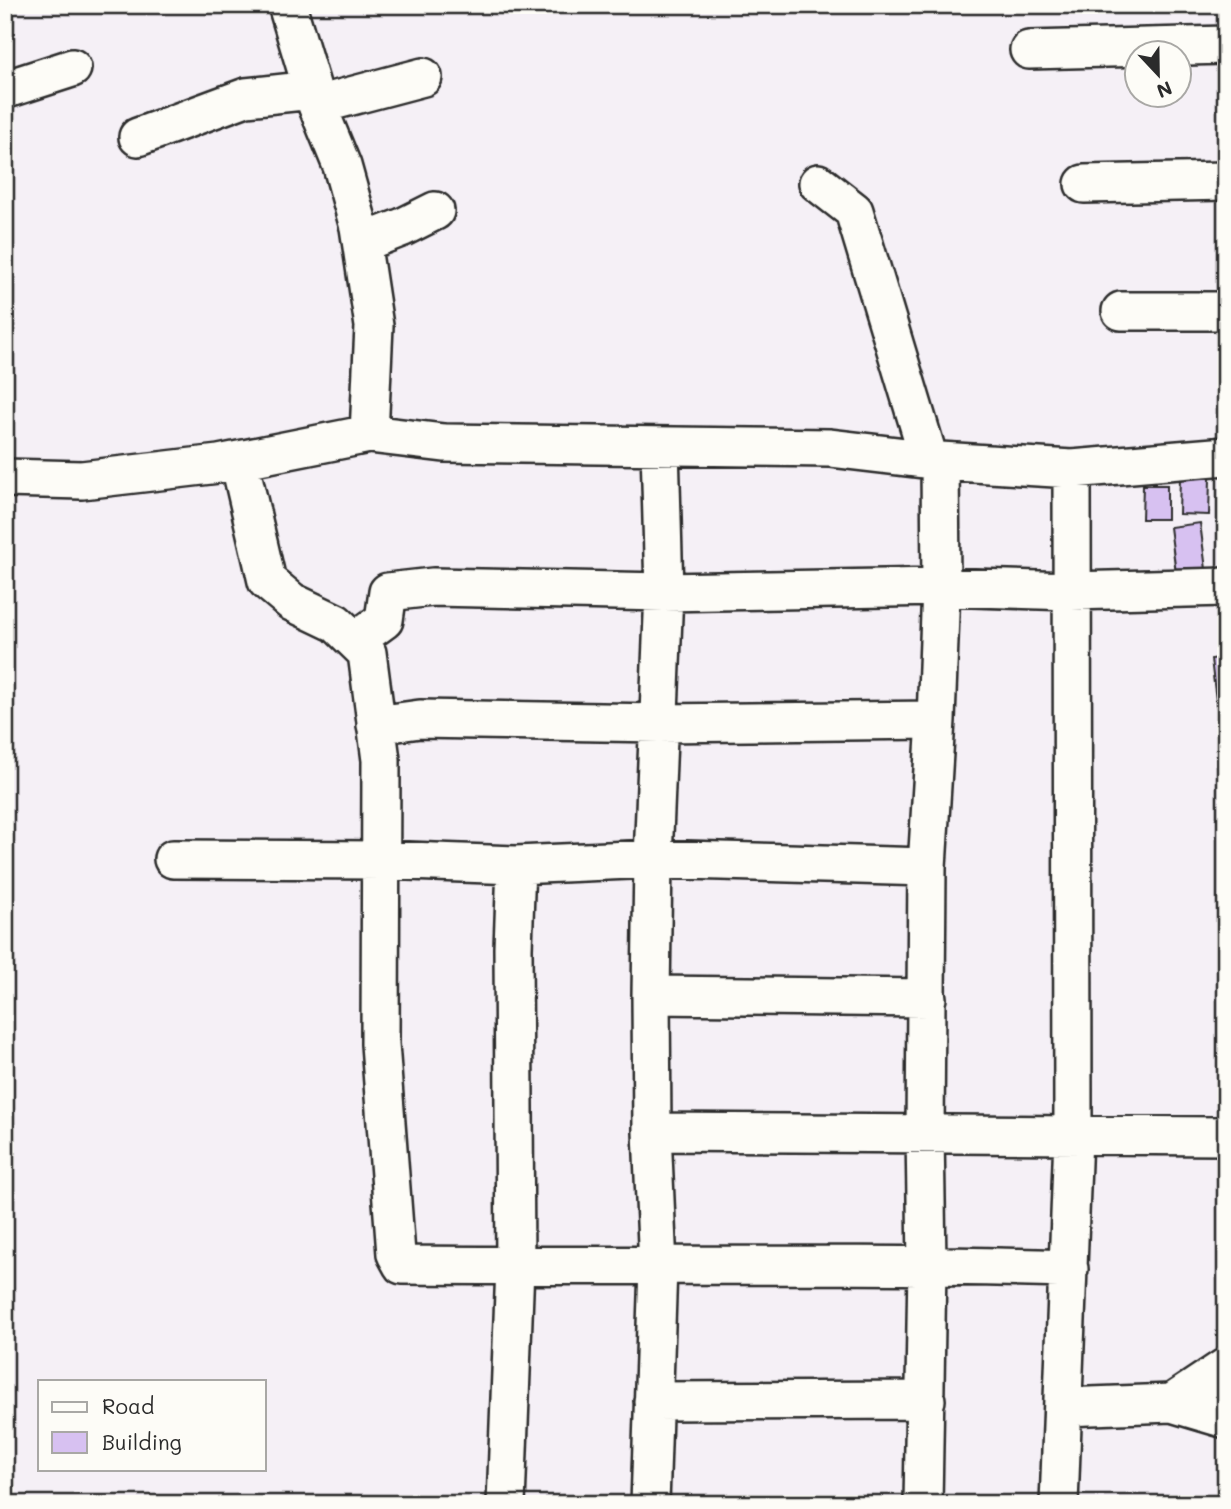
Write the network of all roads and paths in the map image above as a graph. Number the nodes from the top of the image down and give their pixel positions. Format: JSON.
{"nodes":[{"id":1,"x":287,"y":5,"type":"edge"},
{"id":2,"x":1226,"y":45,"type":"edge"},
{"id":3,"x":1029,"y":50,"type":"dead end"},
{"id":4,"x":72,"y":68,"type":"dead end"},
{"id":5,"x":423,"y":77,"type":"dead end"},
{"id":6,"x":5,"y":85,"type":"edge"},
{"id":7,"x":314,"y":98,"type":"junction"},
{"id":8,"x":138,"y":136,"type":"dead end"},
{"id":9,"x":1226,"y":181,"type":"edge"},
{"id":10,"x":818,"y":183,"type":"dead end"},
{"id":11,"x":1084,"y":184,"type":"dead end"},
{"id":12,"x":435,"y":211,"type":"dead end"},
{"id":13,"x":362,"y":243,"type":"junction"},
{"id":14,"x":1226,"y":310,"type":"edge"},
{"id":15,"x":1121,"y":311,"type":"dead end"},
{"id":16,"x":369,"y":434,"type":"junction"},
{"id":17,"x":660,"y":447,"type":"junction"},
{"id":18,"x":1226,"y":456,"type":"edge"},
{"id":19,"x":239,"y":460,"type":"junction"},
{"id":20,"x":935,"y":460,"type":"junction"},
{"id":21,"x":1072,"y":469,"type":"junction"},
{"id":22,"x":5,"y":478,"type":"edge"},
{"id":23,"x":941,"y":587,"type":"junction"},
{"id":24,"x":1226,"y":587,"type":"edge"},
{"id":25,"x":1071,"y":591,"type":"junction"},
{"id":26,"x":664,"y":592,"type":"junction"},
{"id":27,"x":355,"y":641,"type":"junction"},
{"id":28,"x":936,"y":720,"type":"junction"},
{"id":29,"x":659,"y":723,"type":"junction"},
{"id":30,"x":376,"y":725,"type":"junction"},
{"id":31,"x":173,"y":859,"type":"dead end"},
{"id":32,"x":653,"y":859,"type":"junction"},
{"id":33,"x":381,"y":860,"type":"junction"},
{"id":34,"x":516,"y":866,"type":"junction"},
{"id":35,"x":927,"y":867,"type":"junction"},
{"id":36,"x":651,"y":995,"type":"junction"},
{"id":37,"x":927,"y":998,"type":"junction"},
{"id":38,"x":652,"y":1132,"type":"junction"},
{"id":39,"x":925,"y":1133,"type":"junction"},
{"id":40,"x":1073,"y":1136,"type":"junction"},
{"id":41,"x":1226,"y":1136,"type":"edge"},
{"id":42,"x":927,"y":1265,"type":"junction"},
{"id":43,"x":516,"y":1266,"type":"junction"},
{"id":44,"x":658,"y":1267,"type":"junction"},
{"id":45,"x":1069,"y":1269,"type":"junction"},
{"id":46,"x":1226,"y":1367,"type":"edge"},
{"id":47,"x":926,"y":1400,"type":"junction"},
{"id":48,"x":653,"y":1401,"type":"junction"},
{"id":49,"x":1172,"y":1403,"type":"junction"},
{"id":50,"x":1063,"y":1407,"type":"junction"},
{"id":51,"x":1226,"y":1419,"type":"edge"},
{"id":52,"x":506,"y":1504,"type":"edge"},
{"id":53,"x":650,"y":1504,"type":"edge"},
{"id":54,"x":923,"y":1504,"type":"edge"},
{"id":55,"x":1059,"y":1504,"type":"edge"}],
"edges":[{"from":1,"to":7,"type":"street"},
{"from":2,"to":3,"type":"street"},
{"from":4,"to":6,"type":"street"},
{"from":5,"to":7,"type":"street"},
{"from":7,"to":8,"type":"street"},
{"from":7,"to":13,"type":"street"},
{"from":9,"to":11,"type":"street"},
{"from":10,"to":20,"type":"street"},
{"from":12,"to":13,"type":"street"},
{"from":13,"to":16,"type":"street"},
{"from":14,"to":15,"type":"street"},
{"from":16,"to":17,"type":"street"},
{"from":16,"to":19,"type":"street"},
{"from":17,"to":20,"type":"street"},
{"from":17,"to":26,"type":"street"},
{"from":18,"to":21,"type":"street"},
{"from":19,"to":22,"type":"street"},
{"from":19,"to":27,"type":"street"},
{"from":20,"to":21,"type":"street"},
{"from":20,"to":23,"type":"street"},
{"from":21,"to":25,"type":"street"},
{"from":23,"to":25,"type":"street"},
{"from":23,"to":26,"type":"street"},
{"from":23,"to":28,"type":"street"},
{"from":24,"to":25,"type":"street"},
{"from":25,"to":40,"type":"street"},
{"from":26,"to":27,"type":"street"},
{"from":26,"to":29,"type":"street"},
{"from":27,"to":30,"type":"street"},
{"from":28,"to":29,"type":"street"},
{"from":28,"to":35,"type":"street"},
{"from":29,"to":30,"type":"street"},
{"from":29,"to":32,"type":"street"},
{"from":30,"to":33,"type":"street"},
{"from":31,"to":33,"type":"street"},
{"from":32,"to":34,"type":"street"},
{"from":32,"to":35,"type":"street"},
{"from":32,"to":36,"type":"street"},
{"from":33,"to":34,"type":"street"},
{"from":33,"to":43,"type":"street"},
{"from":34,"to":43,"type":"street"},
{"from":35,"to":37,"type":"street"},
{"from":36,"to":37,"type":"street"},
{"from":36,"to":38,"type":"street"},
{"from":37,"to":39,"type":"street"},
{"from":38,"to":39,"type":"street"},
{"from":38,"to":44,"type":"street"},
{"from":39,"to":40,"type":"street"},
{"from":39,"to":42,"type":"street"},
{"from":40,"to":41,"type":"street"},
{"from":40,"to":45,"type":"street"},
{"from":42,"to":44,"type":"street"},
{"from":42,"to":45,"type":"street"},
{"from":42,"to":47,"type":"street"},
{"from":43,"to":44,"type":"street"},
{"from":43,"to":52,"type":"street"},
{"from":44,"to":48,"type":"street"},
{"from":45,"to":50,"type":"street"},
{"from":46,"to":49,"type":"street"},
{"from":47,"to":48,"type":"street"},
{"from":47,"to":54,"type":"street"},
{"from":48,"to":53,"type":"street"},
{"from":49,"to":50,"type":"street"},
{"from":49,"to":51,"type":"street"},
{"from":50,"to":55,"type":"street"}]}
